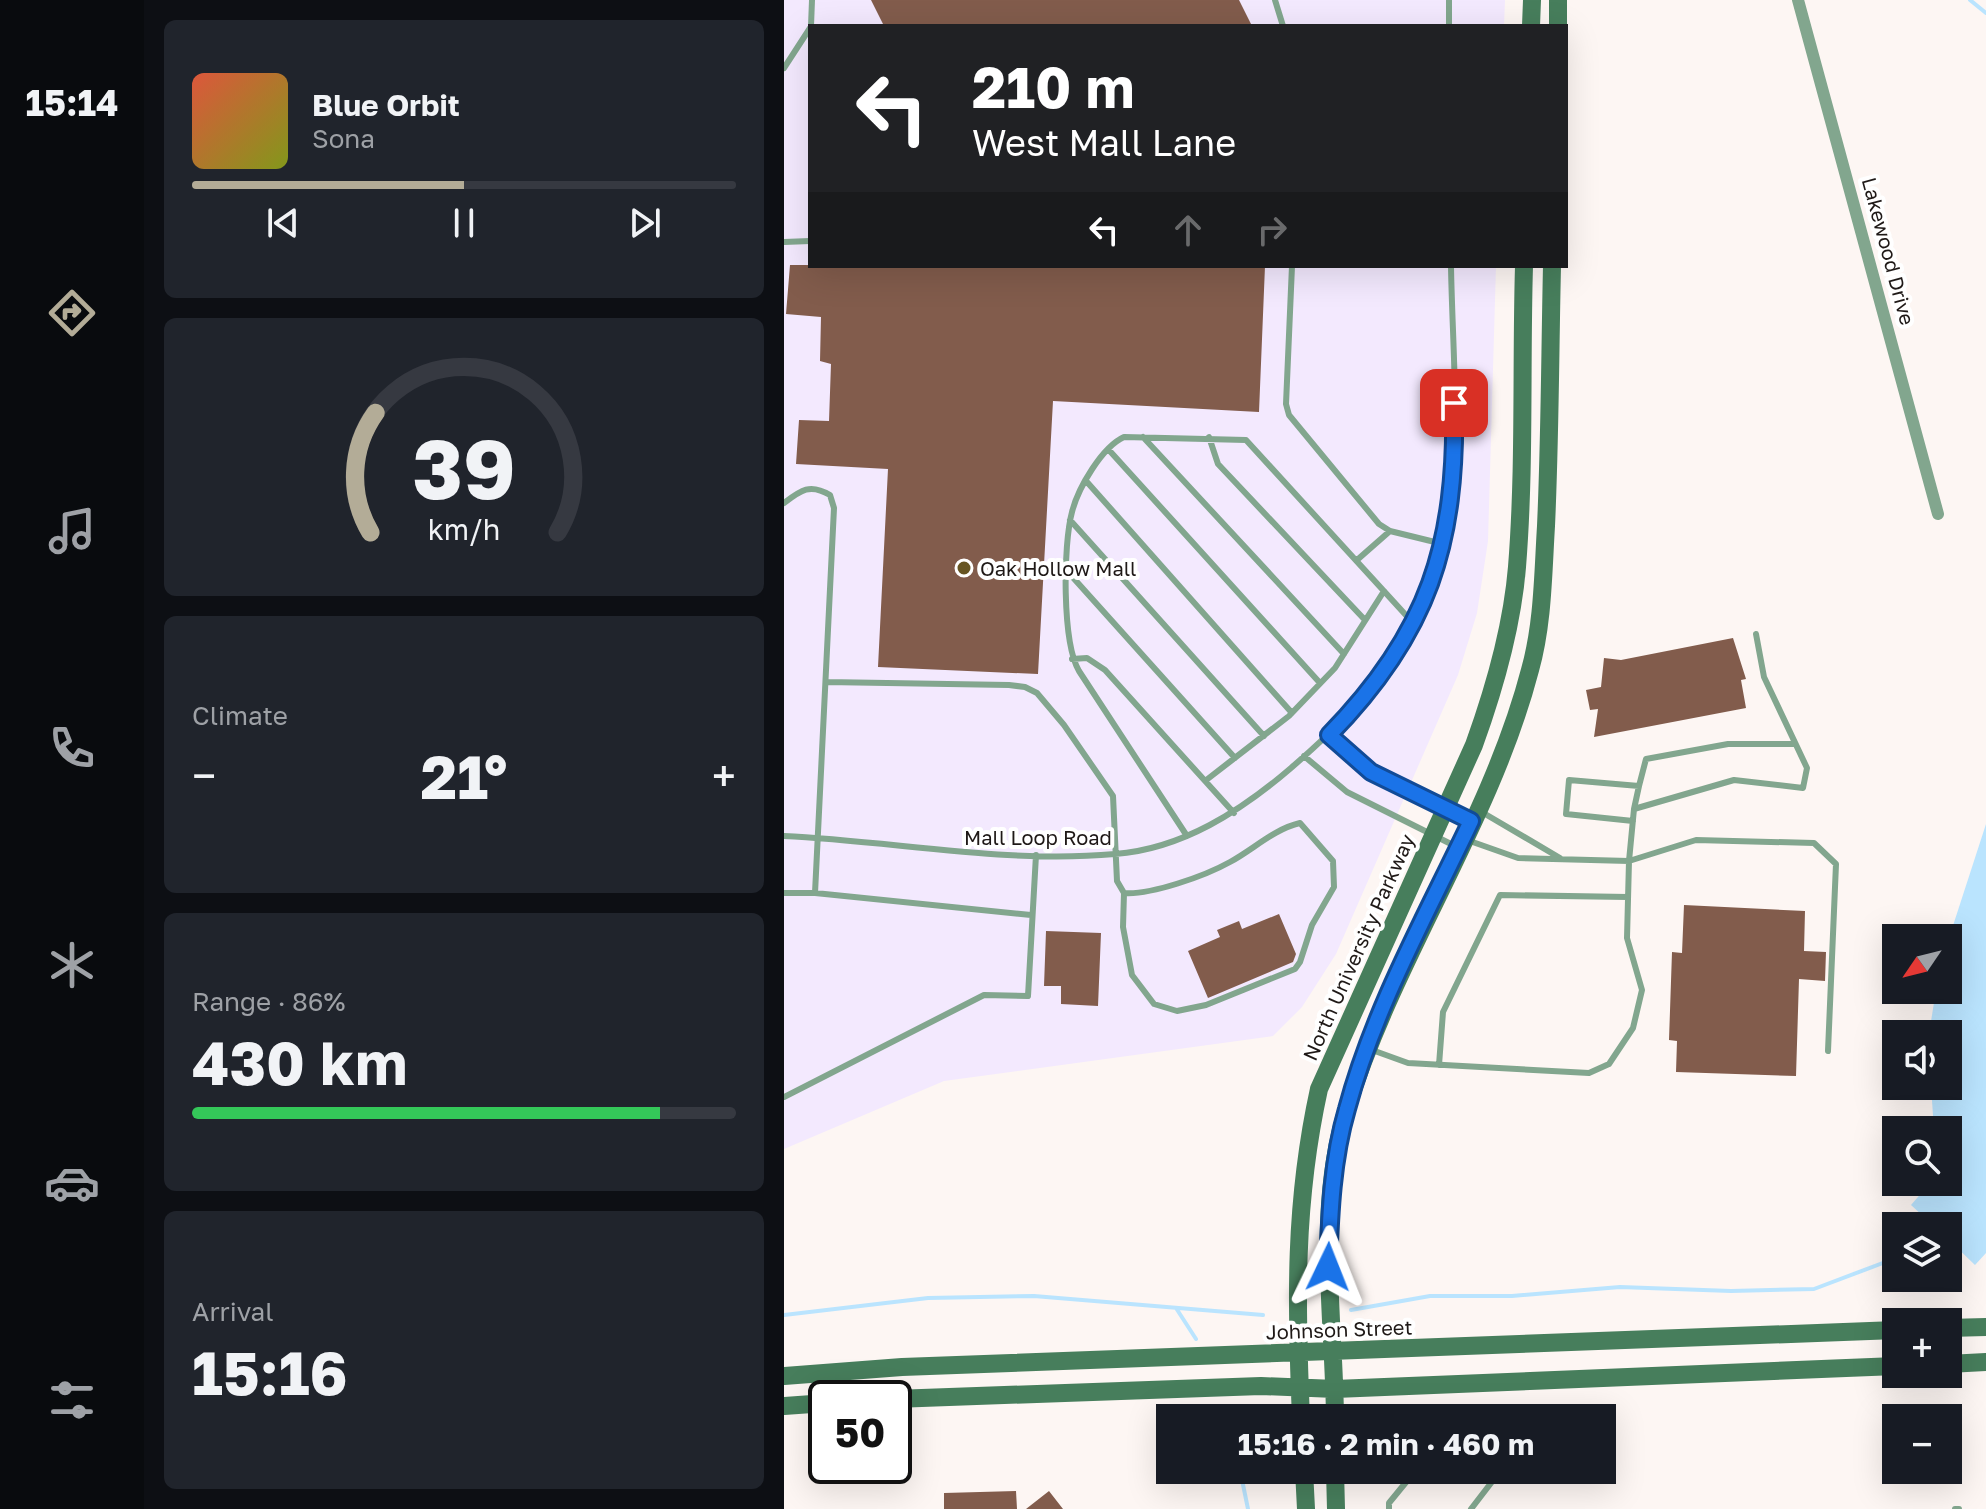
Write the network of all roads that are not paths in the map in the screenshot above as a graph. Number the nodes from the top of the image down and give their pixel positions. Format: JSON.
{"nodes":[{"id":1,"x":812,"y":0,"type":"edge"},
{"id":2,"x":1275,"y":0,"type":"edge"},
{"id":3,"x":1449,"y":0,"type":"edge"},
{"id":4,"x":1532,"y":0,"type":"edge"},
{"id":5,"x":1558,"y":0,"type":"edge"},
{"id":6,"x":1798,"y":0,"type":"edge"},
{"id":7,"x":810,"y":24,"type":"edge"},
{"id":8,"x":1282,"y":24,"type":"edge"},
{"id":9,"x":1449,"y":24,"type":"edge"},
{"id":10,"x":1531,"y":24,"type":"edge"},
{"id":11,"x":1558,"y":24,"type":"edge"},
{"id":12,"x":808,"y":30,"type":"edge"},
{"id":13,"x":784,"y":68,"type":"edge"},
{"id":14,"x":808,"y":241,"type":"edge"},
{"id":15,"x":784,"y":242,"type":"edge"},
{"id":16,"x":1292,"y":268,"type":"edge"},
{"id":17,"x":1451,"y":268,"type":"edge"},
{"id":18,"x":1524,"y":268,"type":"edge"},
{"id":19,"x":1552,"y":268,"type":"edge"},
{"id":20,"x":1143,"y":437,"type":"junction"},
{"id":21,"x":1209,"y":437,"type":"junction"},
{"id":22,"x":1108,"y":449,"type":"junction"},
{"id":23,"x":1087,"y":482,"type":"junction"},
{"id":24,"x":784,"y":503,"type":"edge"},
{"id":25,"x":1938,"y":514,"type":"dead end"},
{"id":26,"x":1070,"y":520,"type":"junction"},
{"id":27,"x":1390,"y":531,"type":"junction"},
{"id":28,"x":1443,"y":544,"type":"junction"},
{"id":29,"x":1357,"y":560,"type":"junction"},
{"id":30,"x":1068,"y":572,"type":"junction"},
{"id":31,"x":1384,"y":591,"type":"junction"},
{"id":32,"x":1365,"y":620,"type":"junction"},
{"id":33,"x":1414,"y":624,"type":"junction"},
{"id":34,"x":1756,"y":634,"type":"dead end"},
{"id":35,"x":1344,"y":654,"type":"junction"},
{"id":36,"x":1072,"y":659,"type":"junction"},
{"id":37,"x":826,"y":682,"type":"junction"},
{"id":38,"x":1320,"y":683,"type":"junction"},
{"id":39,"x":1292,"y":713,"type":"junction"},
{"id":40,"x":1329,"y":735,"type":"junction"},
{"id":41,"x":1264,"y":736,"type":"junction"},
{"id":42,"x":1795,"y":744,"type":"junction"},
{"id":43,"x":1304,"y":756,"type":"junction"},
{"id":44,"x":1235,"y":758,"type":"junction"},
{"id":45,"x":1205,"y":781,"type":"junction"},
{"id":46,"x":1639,"y":786,"type":"junction"},
{"id":47,"x":1446,"y":807,"type":"junction"},
{"id":48,"x":1634,"y":809,"type":"junction"},
{"id":49,"x":1234,"y":813,"type":"junction"},
{"id":50,"x":1474,"y":815,"type":"junction"},
{"id":51,"x":1633,"y":821,"type":"junction"},
{"id":52,"x":1432,"y":834,"type":"junction"},
{"id":53,"x":784,"y":836,"type":"edge"},
{"id":54,"x":1187,"y":836,"type":"junction"},
{"id":55,"x":817,"y":838,"type":"junction"},
{"id":56,"x":1461,"y":843,"type":"junction"},
{"id":57,"x":1118,"y":854,"type":"junction"},
{"id":58,"x":1036,"y":855,"type":"junction"},
{"id":59,"x":1563,"y":860,"type":"junction"},
{"id":60,"x":1629,"y":861,"type":"junction"},
{"id":61,"x":784,"y":893,"type":"edge"},
{"id":62,"x":815,"y":893,"type":"junction"},
{"id":63,"x":1124,"y":893,"type":"junction"},
{"id":64,"x":1628,"y":897,"type":"junction"},
{"id":65,"x":1031,"y":915,"type":"junction"},
{"id":66,"x":1369,"y":1049,"type":"junction"},
{"id":67,"x":1828,"y":1051,"type":"dead end"},
{"id":68,"x":1439,"y":1065,"type":"junction"},
{"id":69,"x":784,"y":1097,"type":"edge"},
{"id":70,"x":1986,"y":1327,"type":"edge"},
{"id":71,"x":1962,"y":1328,"type":"edge"},
{"id":72,"x":1882,"y":1331,"type":"edge"},
{"id":73,"x":1332,"y":1351,"type":"junction"},
{"id":74,"x":1297,"y":1352,"type":"junction"},
{"id":75,"x":1986,"y":1362,"type":"edge"},
{"id":76,"x":1962,"y":1363,"type":"edge"},
{"id":77,"x":1882,"y":1367,"type":"edge"},
{"id":78,"x":784,"y":1376,"type":"edge"},
{"id":79,"x":1300,"y":1388,"type":"junction"},
{"id":80,"x":1335,"y":1389,"type":"junction"},
{"id":81,"x":912,"y":1398,"type":"edge"},
{"id":82,"x":808,"y":1404,"type":"edge"},
{"id":83,"x":1301,"y":1404,"type":"edge"},
{"id":84,"x":1335,"y":1404,"type":"edge"},
{"id":85,"x":784,"y":1406,"type":"edge"},
{"id":86,"x":1305,"y":1484,"type":"edge"},
{"id":87,"x":1335,"y":1484,"type":"edge"},
{"id":88,"x":1405,"y":1484,"type":"edge"},
{"id":89,"x":1490,"y":1484,"type":"edge"},
{"id":90,"x":1306,"y":1509,"type":"edge"},
{"id":91,"x":1336,"y":1509,"type":"edge"},
{"id":92,"x":1389,"y":1509,"type":"edge"},
{"id":93,"x":1471,"y":1509,"type":"edge"}],
"edges":[{"from":1,"to":7,"type":"lane"},
{"from":2,"to":8,"type":"lane"},
{"from":3,"to":9,"type":"lane"},
{"from":4,"to":10,"type":"main road"},
{"from":5,"to":11,"type":"main road"},
{"from":6,"to":25,"type":"street","name":"Lakewood Drive"},
{"from":12,"to":13,"type":"lane"},
{"from":14,"to":15,"type":"lane"},
{"from":16,"to":27,"type":"lane"},
{"from":17,"to":28,"type":"lane","name":"Mall Loop Road"},
{"from":18,"to":47,"type":"main road","name":"North University Parkway"},
{"from":19,"to":50,"type":"main road"},
{"from":20,"to":21,"type":"lane"},
{"from":20,"to":22,"type":"lane"},
{"from":20,"to":35,"type":"lane"},
{"from":21,"to":29,"type":"lane"},
{"from":21,"to":32,"type":"lane"},
{"from":22,"to":23,"type":"lane"},
{"from":22,"to":38,"type":"lane"},
{"from":23,"to":26,"type":"lane"},
{"from":23,"to":39,"type":"lane"},
{"from":24,"to":37,"type":"lane"},
{"from":26,"to":30,"type":"lane"},
{"from":26,"to":41,"type":"lane"},
{"from":27,"to":28,"type":"lane"},
{"from":27,"to":29,"type":"lane"},
{"from":28,"to":33,"type":"lane","name":"Mall Loop Road"},
{"from":29,"to":31,"type":"lane"},
{"from":30,"to":36,"type":"lane"},
{"from":30,"to":44,"type":"lane"},
{"from":31,"to":32,"type":"lane"},
{"from":31,"to":33,"type":"lane"},
{"from":32,"to":35,"type":"lane"},
{"from":33,"to":40,"type":"lane","name":"Mall Loop Road"},
{"from":34,"to":42,"type":"lane"},
{"from":35,"to":38,"type":"lane"},
{"from":36,"to":45,"type":"lane"},
{"from":36,"to":54,"type":"lane"},
{"from":37,"to":55,"type":"lane"},
{"from":37,"to":57,"type":"lane"},
{"from":38,"to":39,"type":"lane"},
{"from":39,"to":41,"type":"lane"},
{"from":40,"to":43,"type":"lane","name":"Mall Loop Road"},
{"from":40,"to":47,"type":"lane"},
{"from":41,"to":44,"type":"lane"},
{"from":42,"to":46,"type":"lane"},
{"from":42,"to":48,"type":"lane"},
{"from":43,"to":49,"type":"lane","name":"Mall Loop Road"},
{"from":43,"to":52,"type":"lane"},
{"from":44,"to":45,"type":"lane"},
{"from":45,"to":49,"type":"lane"},
{"from":46,"to":48,"type":"lane"},
{"from":46,"to":51,"type":"lane"},
{"from":47,"to":50,"type":"lane"},
{"from":47,"to":52,"type":"main road","name":"North University Parkway"},
{"from":48,"to":51,"type":"lane"},
{"from":49,"to":54,"type":"lane","name":"Mall Loop Road"},
{"from":50,"to":56,"type":"main road"},
{"from":50,"to":59,"type":"lane"},
{"from":51,"to":60,"type":"lane"},
{"from":52,"to":56,"type":"lane"},
{"from":52,"to":74,"type":"main road","name":"North University Parkway"},
{"from":53,"to":55,"type":"lane","name":"Mall Loop Road"},
{"from":54,"to":57,"type":"lane","name":"Mall Loop Road"},
{"from":55,"to":58,"type":"lane","name":"Mall Loop Road"},
{"from":55,"to":62,"type":"lane"},
{"from":56,"to":59,"type":"lane"},
{"from":56,"to":66,"type":"main road"},
{"from":57,"to":58,"type":"lane","name":"Mall Loop Road"},
{"from":57,"to":63,"type":"lane"},
{"from":58,"to":65,"type":"lane"},
{"from":59,"to":60,"type":"lane"},
{"from":60,"to":64,"type":"lane"},
{"from":60,"to":67,"type":"lane"},
{"from":61,"to":62,"type":"lane"},
{"from":62,"to":65,"type":"lane"},
{"from":63,"to":63,"type":"lane"},
{"from":64,"to":68,"type":"lane"},
{"from":64,"to":68,"type":"lane"},
{"from":65,"to":69,"type":"lane"},
{"from":66,"to":68,"type":"lane"},
{"from":66,"to":73,"type":"main road"},
{"from":70,"to":71,"type":"main road"},
{"from":72,"to":73,"type":"main road","name":"Johnson Street"},
{"from":73,"to":74,"type":"main road","name":"Johnson Street"},
{"from":73,"to":80,"type":"main road"},
{"from":74,"to":78,"type":"main road","name":"Johnson Street"},
{"from":74,"to":79,"type":"main road","name":"North University Parkway"},
{"from":75,"to":76,"type":"main road"},
{"from":77,"to":80,"type":"main road"},
{"from":79,"to":80,"type":"main road"},
{"from":79,"to":81,"type":"main road"},
{"from":79,"to":83,"type":"main road","name":"North University Parkway"},
{"from":80,"to":84,"type":"main road"},
{"from":82,"to":85,"type":"main road"},
{"from":86,"to":90,"type":"main road"},
{"from":87,"to":91,"type":"main road"},
{"from":88,"to":92,"type":"lane"},
{"from":89,"to":93,"type":"lane"}]}
